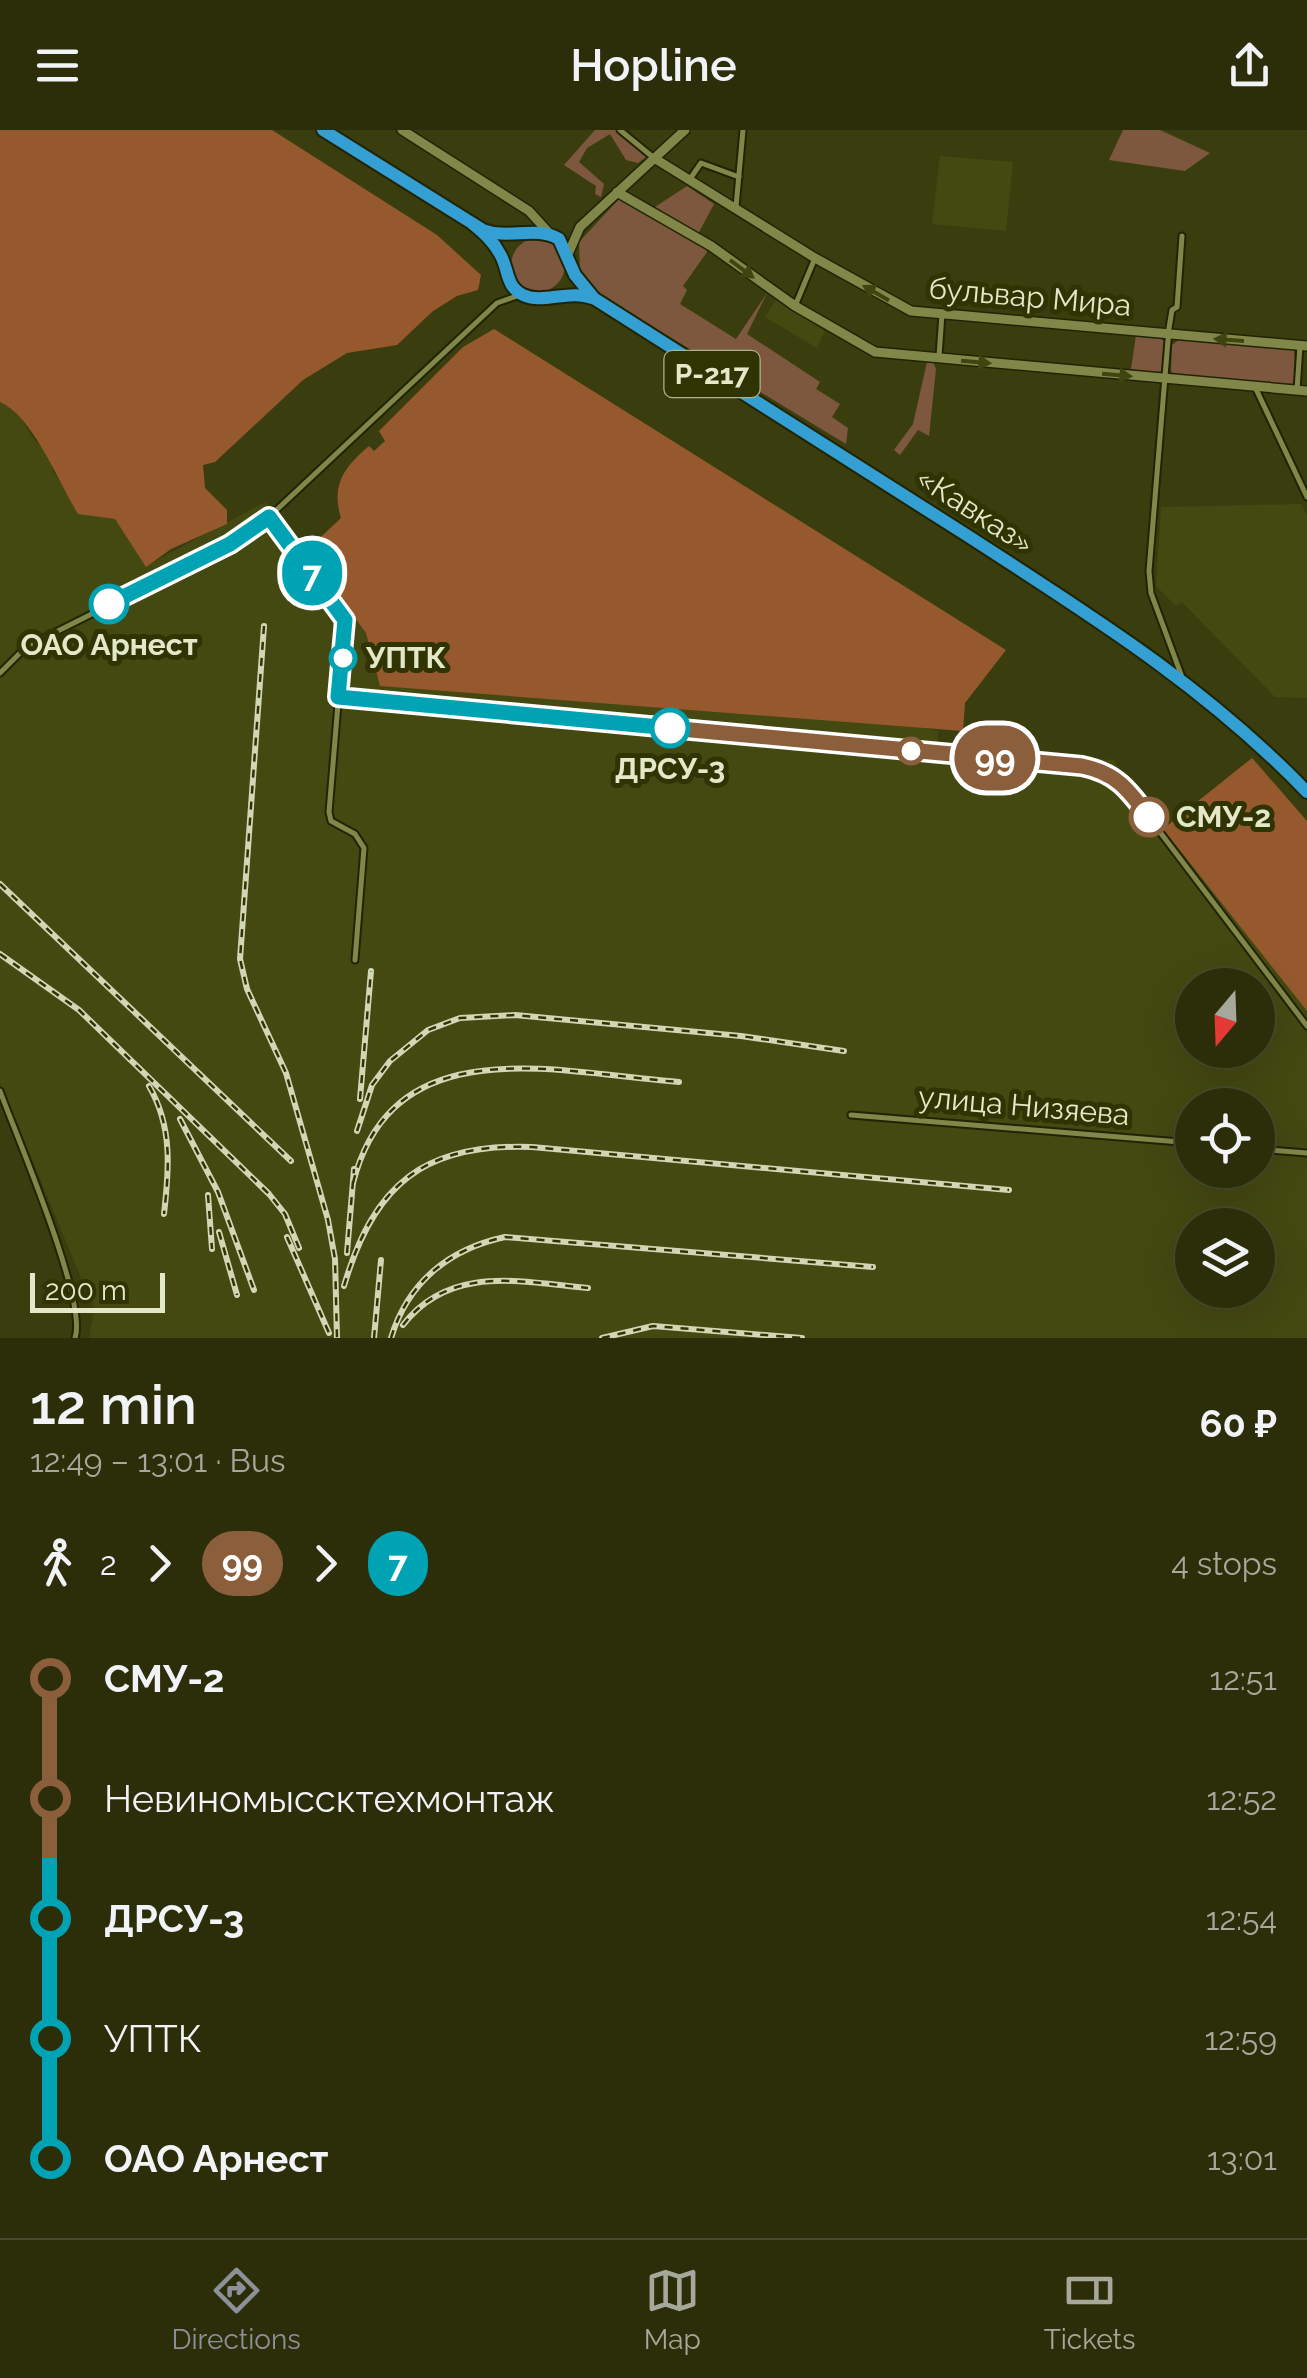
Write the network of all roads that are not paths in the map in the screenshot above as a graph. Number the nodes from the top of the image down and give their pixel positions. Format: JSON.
{"nodes":[{"id":1,"x":323,"y":130,"type":"edge"},
{"id":2,"x":402,"y":130,"type":"edge"},
{"id":3,"x":620,"y":130,"type":"edge"},
{"id":4,"x":685,"y":130,"type":"edge"},
{"id":5,"x":743,"y":130,"type":"edge"},
{"id":6,"x":654,"y":158,"type":"junction"},
{"id":7,"x":738,"y":177,"type":"junction"},
{"id":8,"x":689,"y":182,"type":"junction"},
{"id":9,"x":617,"y":192,"type":"junction"},
{"id":10,"x":529,"y":210,"type":"junction"},
{"id":11,"x":736,"y":210,"type":"junction"},
{"id":12,"x":587,"y":220,"type":"junction"},
{"id":13,"x":473,"y":224,"type":"junction"},
{"id":14,"x":528,"y":234,"type":"junction"},
{"id":15,"x":551,"y":235,"type":"junction"},
{"id":16,"x":1182,"y":236,"type":"dead end"},
{"id":17,"x":815,"y":258,"type":"junction"},
{"id":18,"x":570,"y":260,"type":"junction"},
{"id":19,"x":506,"y":269,"type":"junction"},
{"id":20,"x":555,"y":294,"type":"junction"},
{"id":21,"x":528,"y":297,"type":"junction"},
{"id":22,"x":595,"y":299,"type":"junction"},
{"id":23,"x":497,"y":303,"type":"junction"},
{"id":24,"x":794,"y":306,"type":"junction"},
{"id":25,"x":942,"y":314,"type":"junction"},
{"id":26,"x":1168,"y":335,"type":"junction"},
{"id":27,"x":1304,"y":346,"type":"edge"},
{"id":28,"x":939,"y":359,"type":"junction"},
{"id":29,"x":1166,"y":379,"type":"junction"},
{"id":30,"x":1254,"y":387,"type":"junction"},
{"id":31,"x":1302,"y":391,"type":"edge"},
{"id":32,"x":1307,"y":497,"type":"edge"},
{"id":33,"x":269,"y":517,"type":"junction"},
{"id":34,"x":0,"y":673,"type":"edge"},
{"id":35,"x":1182,"y":678,"type":"junction"},
{"id":36,"x":338,"y":697,"type":"junction"},
{"id":37,"x":1307,"y":792,"type":"edge"},
{"id":38,"x":355,"y":960,"type":"dead end"},
{"id":39,"x":1307,"y":1026,"type":"edge"},
{"id":40,"x":0,"y":1091,"type":"edge"},
{"id":41,"x":851,"y":1115,"type":"dead end"},
{"id":42,"x":1175,"y":1142,"type":"edge"},
{"id":43,"x":1275,"y":1151,"type":"edge"},
{"id":44,"x":1307,"y":1154,"type":"edge"},
{"id":45,"x":75,"y":1338,"type":"edge"}],
"edges":[{"from":1,"to":13,"type":"highway"},
{"from":2,"to":10,"type":"street"},
{"from":3,"to":6,"type":"street","name":"бульвар Мира"},
{"from":4,"to":6,"type":"street"},
{"from":5,"to":7,"type":"street"},
{"from":6,"to":8,"type":"street","name":"бульвар Мира"},
{"from":6,"to":9,"type":"street"},
{"from":7,"to":8,"type":"street"},
{"from":7,"to":11,"type":"street"},
{"from":8,"to":11,"type":"street","name":"бульвар Мира"},
{"from":9,"to":12,"type":"street"},
{"from":9,"to":24,"type":"street","one_way":true},
{"from":10,"to":14,"type":"street"},
{"from":10,"to":15,"type":"street"},
{"from":11,"to":17,"type":"street","name":"бульвар Мира"},
{"from":12,"to":15,"type":"street"},
{"from":12,"to":18,"type":"street"},
{"from":13,"to":14,"type":"highway"},
{"from":13,"to":19,"type":"highway"},
{"from":14,"to":15,"type":"highway"},
{"from":14,"to":19,"type":"highway"},
{"from":15,"to":18,"type":"highway","name":"«Кавказ»","number":"Р-217"},
{"from":16,"to":26,"type":"street"},
{"from":17,"to":24,"type":"street"},
{"from":25,"to":17,"type":"street","name":"бульвар Мира","one_way":true},
{"from":18,"to":20,"type":"highway"},
{"from":18,"to":22,"type":"highway","name":"«Кавказ»","number":"Р-217"},
{"from":19,"to":21,"type":"highway"},
{"from":19,"to":23,"type":"street"},
{"from":20,"to":21,"type":"highway","name":"«Кавказ»","number":"Р-217"},
{"from":20,"to":22,"type":"highway","name":"«Кавказ»","number":"Р-217"},
{"from":21,"to":23,"type":"street"},
{"from":22,"to":35,"type":"highway","name":"«Кавказ»","number":"Р-217"},
{"from":23,"to":33,"type":"street"},
{"from":24,"to":28,"type":"street"},
{"from":25,"to":26,"type":"street","name":"бульвар Мира"},
{"from":25,"to":28,"type":"street"},
{"from":27,"to":26,"type":"street","name":"бульвар Мира","one_way":true},
{"from":26,"to":29,"type":"street"},
{"from":27,"to":31,"type":"street"},
{"from":28,"to":29,"type":"street","one_way":true},
{"from":29,"to":30,"type":"street"},
{"from":29,"to":35,"type":"street"},
{"from":30,"to":31,"type":"street"},
{"from":30,"to":32,"type":"street"},
{"from":33,"to":34,"type":"street"},
{"from":33,"to":36,"type":"street"},
{"from":35,"to":37,"type":"highway","name":"«Кавказ»","number":"Р-217"},
{"from":36,"to":38,"type":"street"},
{"from":36,"to":39,"type":"street"},
{"from":40,"to":45,"type":"street"},
{"from":41,"to":42,"type":"street","name":"улица Низяева"},
{"from":43,"to":44,"type":"street"}]}
